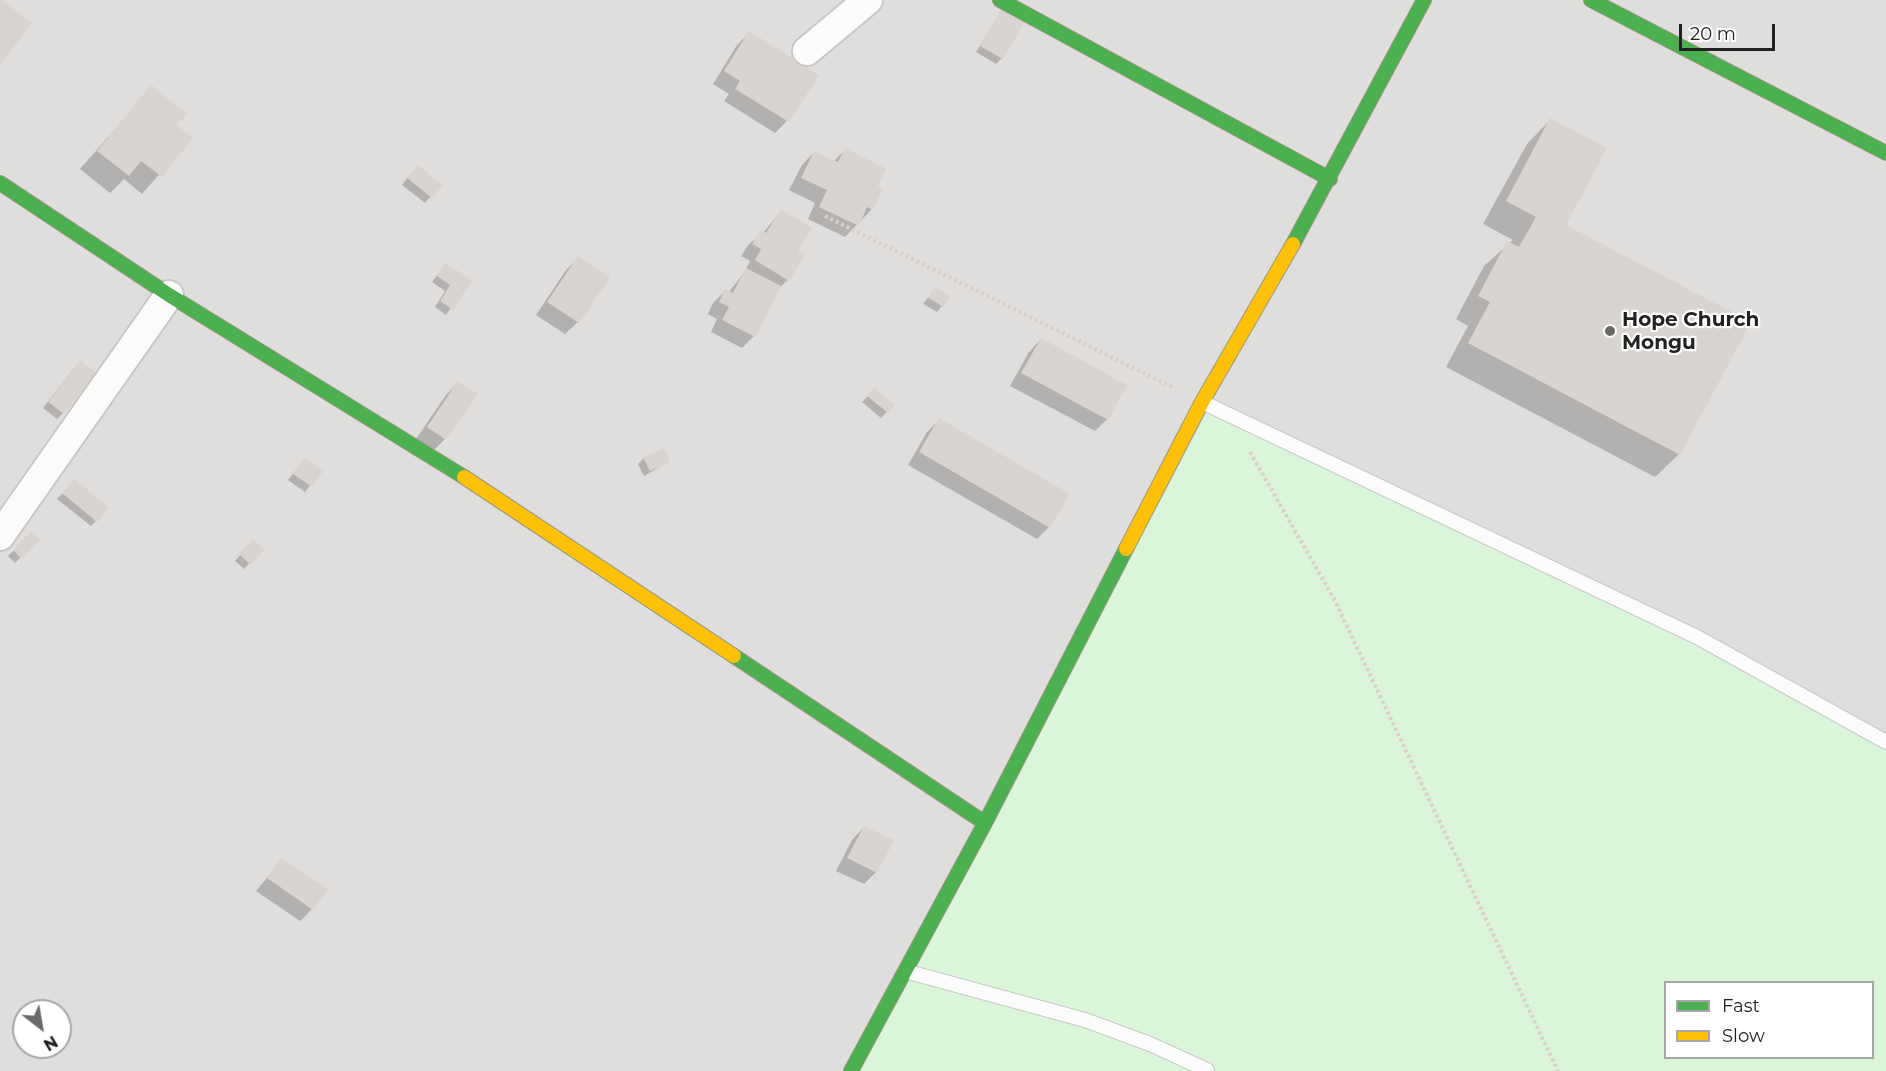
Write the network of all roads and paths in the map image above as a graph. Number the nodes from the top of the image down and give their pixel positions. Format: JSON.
{"nodes":[{"id":1,"x":868,"y":0,"type":"edge"},
{"id":2,"x":1000,"y":0,"type":"edge"},
{"id":3,"x":1424,"y":0,"type":"edge"},
{"id":4,"x":1591,"y":0,"type":"edge"},
{"id":5,"x":807,"y":51,"type":"dead end"},
{"id":6,"x":1886,"y":153,"type":"edge"},
{"id":7,"x":1330,"y":179,"type":"junction"},
{"id":8,"x":0,"y":183,"type":"edge"},
{"id":9,"x":825,"y":216,"type":"dead end"},
{"id":10,"x":169,"y":295,"type":"junction"},
{"id":11,"x":1203,"y":402,"type":"junction"},
{"id":12,"x":1231,"y":417,"type":"junction"},
{"id":13,"x":0,"y":536,"type":"edge"},
{"id":14,"x":1886,"y":742,"type":"edge"},
{"id":15,"x":985,"y":823,"type":"junction"},
{"id":16,"x":904,"y":971,"type":"junction"},
{"id":17,"x":1208,"y":1070,"type":"edge"},
{"id":18,"x":851,"y":1071,"type":"edge"},
{"id":19,"x":1558,"y":1071,"type":"edge"}],
"edges":[{"from":1,"to":5,"type":"street"},
{"from":2,"to":7,"type":"street"},
{"from":3,"to":7,"type":"street"},
{"from":4,"to":6,"type":"street"},
{"from":7,"to":11,"type":"street"},
{"from":8,"to":10,"type":"street"},
{"from":9,"to":11,"type":"path"},
{"from":10,"to":13,"type":"street"},
{"from":10,"to":15,"type":"street"},
{"from":11,"to":12,"type":"lane"},
{"from":11,"to":15,"type":"street"},
{"from":12,"to":14,"type":"lane"},
{"from":12,"to":19,"type":"path"},
{"from":15,"to":16,"type":"street"},
{"from":16,"to":17,"type":"lane"},
{"from":16,"to":18,"type":"street"}]}
